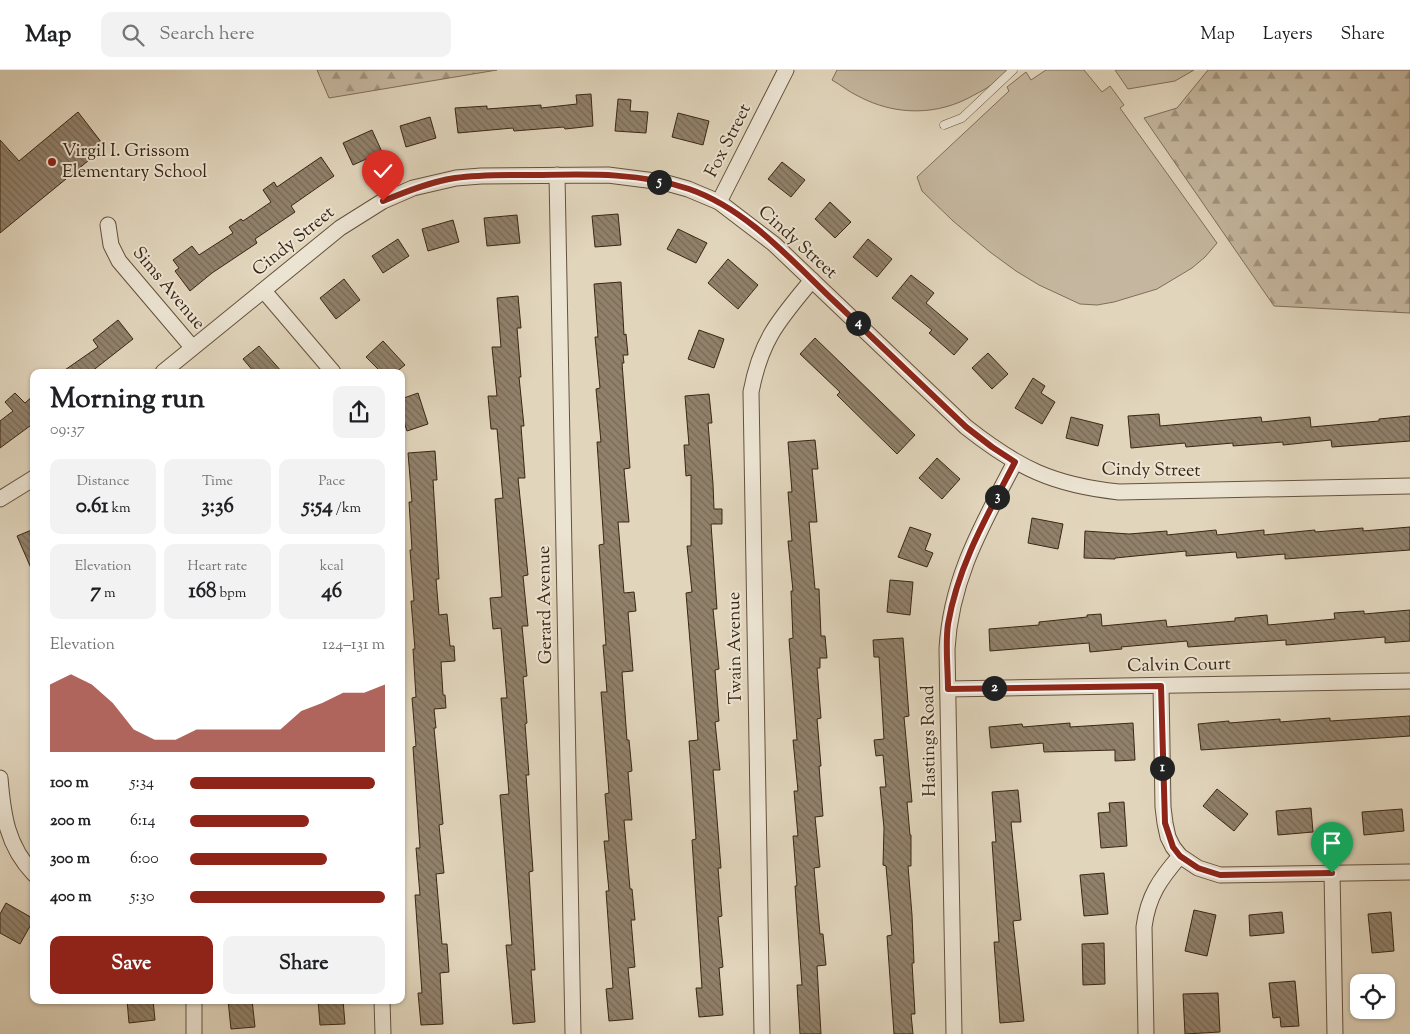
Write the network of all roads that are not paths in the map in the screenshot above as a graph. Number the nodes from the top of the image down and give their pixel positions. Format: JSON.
{"nodes":[{"id":1,"x":786,"y":70,"type":"edge"},
{"id":2,"x":1013,"y":70,"type":"edge"},
{"id":3,"x":944,"y":125,"type":"dead end"},
{"id":4,"x":557,"y":175,"type":"junction"},
{"id":5,"x":719,"y":202,"type":"junction"},
{"id":6,"x":108,"y":226,"type":"dead end"},
{"id":7,"x":812,"y":280,"type":"junction"},
{"id":8,"x":264,"y":291,"type":"junction"},
{"id":9,"x":192,"y":348,"type":"junction"},
{"id":10,"x":167,"y":369,"type":"edge"},
{"id":11,"x":329,"y":369,"type":"edge"},
{"id":12,"x":1015,"y":462,"type":"junction"},
{"id":13,"x":30,"y":480,"type":"edge"},
{"id":14,"x":1410,"y":486,"type":"edge"},
{"id":15,"x":0,"y":499,"type":"edge"},
{"id":16,"x":1410,"y":681,"type":"edge"},
{"id":17,"x":1161,"y":686,"type":"junction"},
{"id":18,"x":948,"y":689,"type":"junction"},
{"id":19,"x":0,"y":778,"type":"edge"},
{"id":20,"x":1180,"y":856,"type":"junction"},
{"id":21,"x":30,"y":869,"type":"edge"},
{"id":22,"x":1410,"y":872,"type":"edge"},
{"id":23,"x":1332,"y":873,"type":"junction"},
{"id":24,"x":194,"y":1004,"type":"edge"},
{"id":25,"x":382,"y":1004,"type":"edge"},
{"id":26,"x":194,"y":1034,"type":"edge"},
{"id":27,"x":383,"y":1034,"type":"edge"},
{"id":28,"x":573,"y":1034,"type":"edge"},
{"id":29,"x":762,"y":1034,"type":"edge"},
{"id":30,"x":954,"y":1034,"type":"edge"},
{"id":31,"x":1146,"y":1034,"type":"edge"},
{"id":32,"x":1335,"y":1034,"type":"edge"}],
"edges":[{"from":1,"to":5,"type":"street","name":"Fox Street"},
{"from":2,"to":3,"type":"lane"},
{"from":4,"to":5,"type":"street","name":"Cindy Street"},
{"from":4,"to":8,"type":"street","name":"Cindy Street"},
{"from":4,"to":28,"type":"street","name":"Gerard Avenue"},
{"from":5,"to":7,"type":"street","name":"Cindy Street"},
{"from":6,"to":9,"type":"street","name":"Sims Avenue"},
{"from":7,"to":12,"type":"street","name":"Cindy Street"},
{"from":7,"to":29,"type":"street","name":"Twain Avenue"},
{"from":8,"to":9,"type":"street","name":"Cindy Street"},
{"from":8,"to":11,"type":"street"},
{"from":9,"to":10,"type":"street","name":"Cindy Street"},
{"from":12,"to":14,"type":"street","name":"Cindy Street"},
{"from":12,"to":18,"type":"street","name":"Hastings Road"},
{"from":13,"to":15,"type":"street"},
{"from":16,"to":17,"type":"street","name":"Calvin Court"},
{"from":17,"to":18,"type":"street","name":"Calvin Court"},
{"from":17,"to":20,"type":"street"},
{"from":18,"to":30,"type":"street","name":"Hastings Road"},
{"from":19,"to":21,"type":"street"},
{"from":20,"to":23,"type":"street"},
{"from":20,"to":31,"type":"street"},
{"from":22,"to":23,"type":"street"},
{"from":23,"to":32,"type":"street"},
{"from":24,"to":26,"type":"street"},
{"from":25,"to":27,"type":"street"}]}
